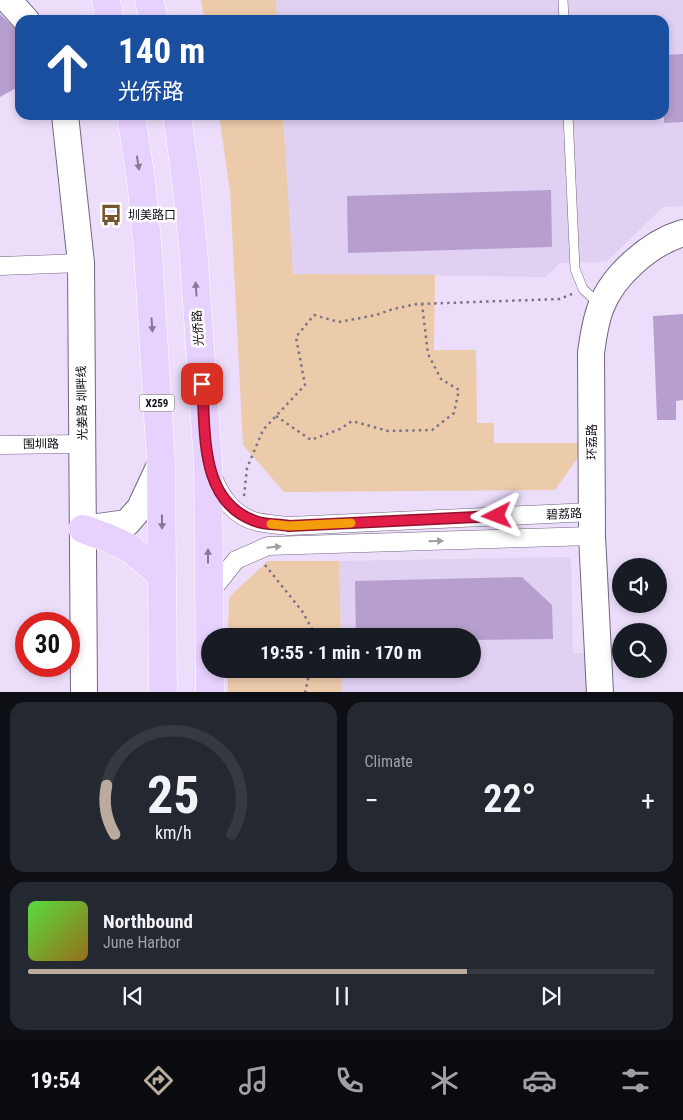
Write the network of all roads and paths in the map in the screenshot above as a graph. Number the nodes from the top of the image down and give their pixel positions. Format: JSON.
{"nodes":[{"id":1,"x":8,"y":0,"type":"edge"},
{"id":2,"x":106,"y":0,"type":"edge"},
{"id":3,"x":149,"y":0,"type":"edge"},
{"id":4,"x":563,"y":0,"type":"edge"},
{"id":5,"x":22,"y":15,"type":"edge"},
{"id":6,"x":109,"y":15,"type":"edge"},
{"id":7,"x":153,"y":15,"type":"edge"},
{"id":8,"x":564,"y":15,"type":"edge"},
{"id":9,"x":66,"y":120,"type":"edge"},
{"id":10,"x":132,"y":120,"type":"edge"},
{"id":11,"x":177,"y":120,"type":"edge"},
{"id":12,"x":568,"y":120,"type":"edge"},
{"id":13,"x":683,"y":233,"type":"edge"},
{"id":14,"x":81,"y":263,"type":"junction"},
{"id":15,"x":0,"y":266,"type":"edge"},
{"id":16,"x":592,"y":298,"type":"junction"},
{"id":17,"x":422,"y":304,"type":"junction"},
{"id":18,"x":276,"y":416,"type":"junction"},
{"id":19,"x":82,"y":444,"type":"junction"},
{"id":20,"x":0,"y":445,"type":"edge"},
{"id":21,"x":208,"y":463,"type":"junction"},
{"id":22,"x":161,"y":464,"type":"junction"},
{"id":23,"x":243,"y":504,"type":"dead end"},
{"id":24,"x":592,"y":524,"type":"junction"},
{"id":25,"x":83,"y":529,"type":"junction"},
{"id":26,"x":254,"y":552,"type":"junction"},
{"id":27,"x":162,"y":576,"type":"junction"},
{"id":28,"x":209,"y":594,"type":"junction"},
{"id":29,"x":312,"y":628,"type":"edge"},
{"id":30,"x":308,"y":678,"type":"edge"},
{"id":31,"x":84,"y":692,"type":"edge"},
{"id":32,"x":163,"y":692,"type":"edge"},
{"id":33,"x":210,"y":692,"type":"edge"},
{"id":34,"x":305,"y":692,"type":"edge"},
{"id":35,"x":600,"y":692,"type":"edge"}],
"edges":[{"from":1,"to":5,"type":"street"},
{"from":2,"to":6,"type":"main road"},
{"from":3,"to":7,"type":"main road"},
{"from":4,"to":8,"type":"lane"},
{"from":9,"to":14,"type":"street","name":"光姜路 圳畔线"},
{"from":10,"to":22,"type":"main road","number":"X259","one_way":true},
{"from":21,"to":11,"type":"main road","name":"光侨路","one_way":true},
{"from":12,"to":16,"type":"lane"},
{"from":13,"to":16,"type":"street","name":"环荔路"},
{"from":14,"to":15,"type":"street"},
{"from":14,"to":19,"type":"street","name":"光姜路 圳畔线"},
{"from":16,"to":17,"type":"path"},
{"from":16,"to":24,"type":"street","name":"环荔路"},
{"from":17,"to":18,"type":"path"},
{"from":17,"to":18,"type":"path"},
{"from":18,"to":23,"type":"path"},
{"from":19,"to":20,"type":"street","name":"围圳路"},
{"from":19,"to":25,"type":"street","name":"光姜路 圳畔线"},
{"from":21,"to":24,"type":"street","name":"碧荔路"},
{"from":28,"to":21,"type":"main road","name":"光侨路","one_way":true},
{"from":22,"to":25,"type":"street"},
{"from":22,"to":27,"type":"main road","number":"X259","one_way":true},
{"from":26,"to":24,"type":"street","name":"碧荔路","one_way":true},
{"from":24,"to":35,"type":"street","name":"环荔路"},
{"from":25,"to":27,"type":"main road"},
{"from":25,"to":31,"type":"street","name":"光姜路 圳畔线"},
{"from":26,"to":28,"type":"street","name":"碧荔路"},
{"from":26,"to":29,"type":"path"},
{"from":27,"to":32,"type":"main road","number":"X259"},
{"from":28,"to":33,"type":"main road","name":"光侨路"},
{"from":30,"to":34,"type":"path"}]}
